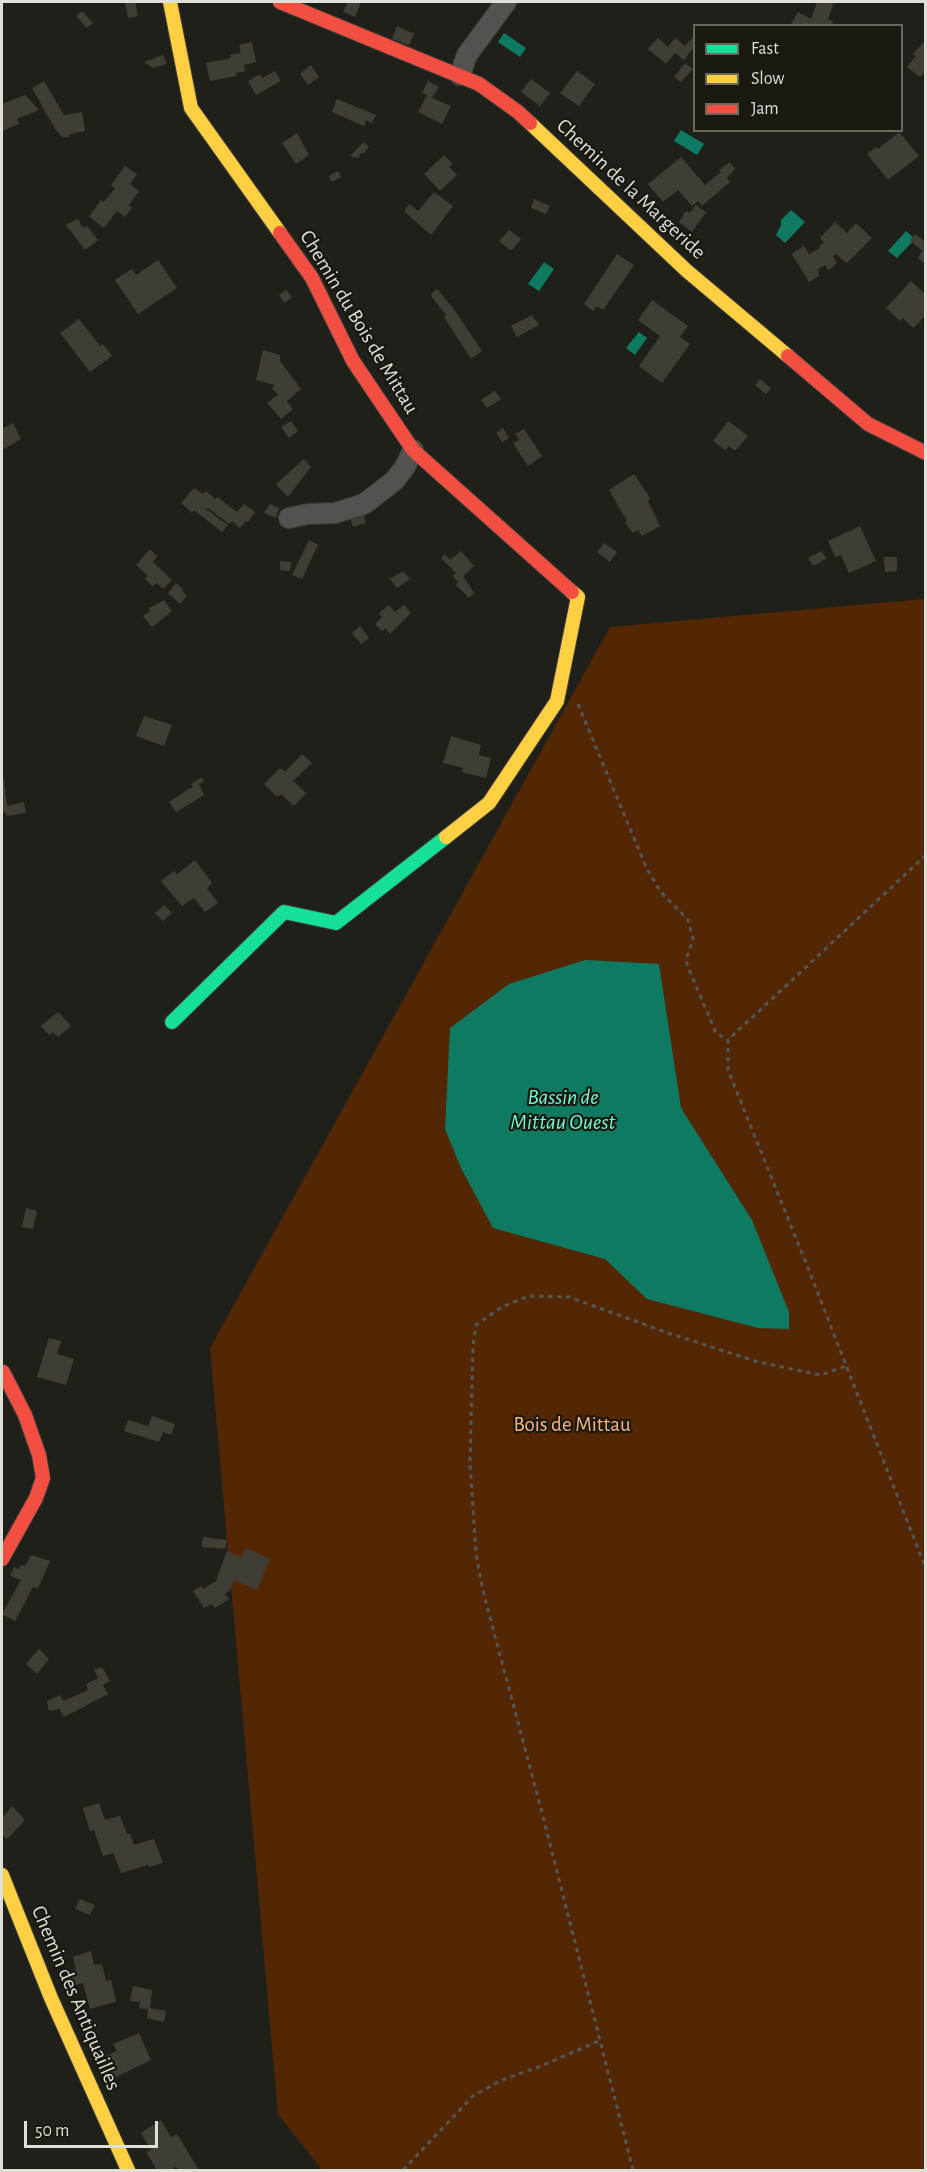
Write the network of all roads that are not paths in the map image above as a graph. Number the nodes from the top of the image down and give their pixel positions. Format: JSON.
{"nodes":[{"id":1,"x":170,"y":2,"type":"edge"},
{"id":2,"x":280,"y":2,"type":"edge"},
{"id":3,"x":506,"y":2,"type":"edge"},
{"id":4,"x":460,"y":75,"type":"junction"},
{"id":5,"x":413,"y":450,"type":"junction"},
{"id":6,"x":926,"y":453,"type":"edge"},
{"id":7,"x":289,"y":518,"type":"dead end"},
{"id":8,"x":172,"y":1022,"type":"dead end"},
{"id":9,"x":3,"y":1372,"type":"edge"},
{"id":10,"x":2,"y":1559,"type":"edge"},
{"id":11,"x":2,"y":1875,"type":"edge"},
{"id":12,"x":128,"y":2170,"type":"edge"}],
"edges":[{"from":1,"to":5,"type":"street","name":"Chemin du Bois de Mittau"},
{"from":2,"to":4,"type":"street","name":"Chemin de la Margeride"},
{"from":3,"to":4,"type":"street"},
{"from":4,"to":6,"type":"street","name":"Chemin de la Margeride"},
{"from":5,"to":7,"type":"street"},
{"from":5,"to":8,"type":"street","name":"Chemin du Bois de Mittau"},
{"from":9,"to":10,"type":"street"},
{"from":11,"to":12,"type":"street","name":"Chemin des Antiquailles"}]}
